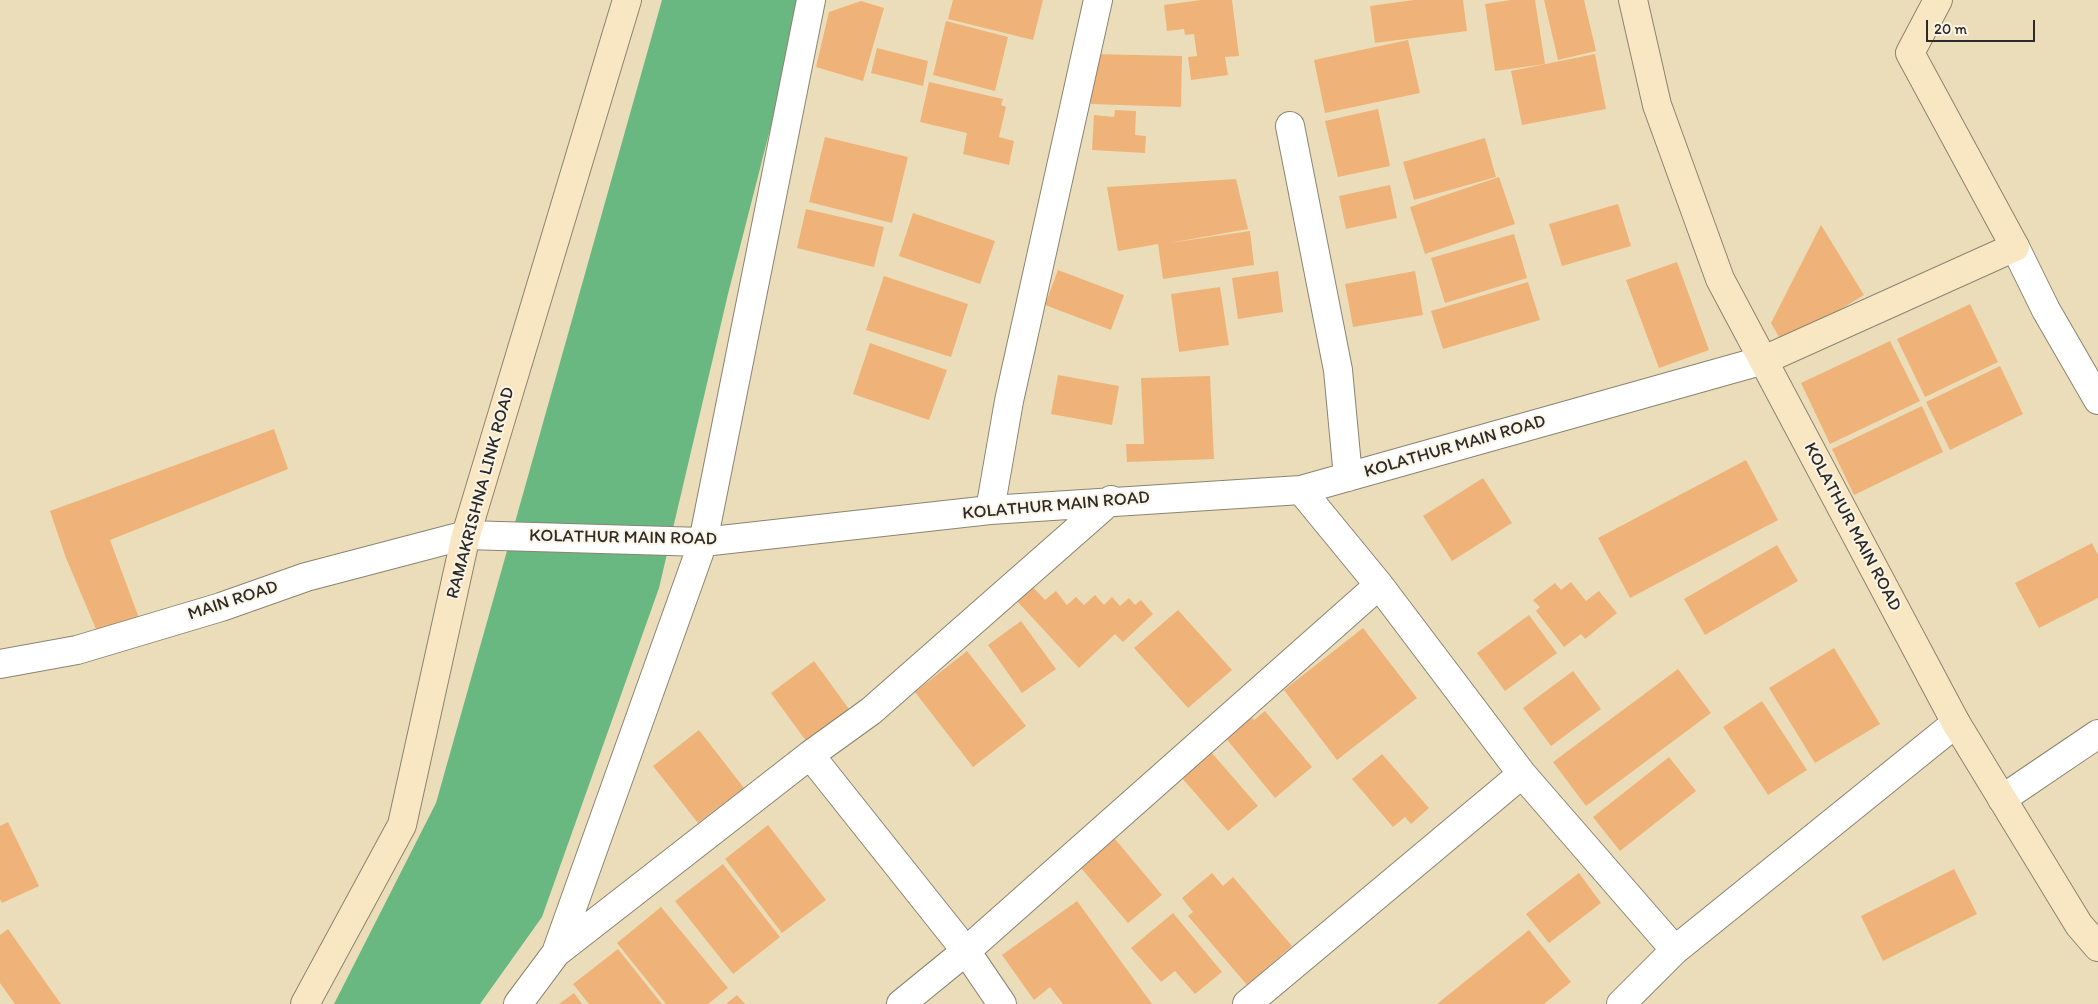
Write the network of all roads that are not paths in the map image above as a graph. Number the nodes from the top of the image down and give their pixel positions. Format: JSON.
{"nodes":[{"id":1,"x":628,"y":0,"type":"edge"},
{"id":2,"x":811,"y":0,"type":"edge"},
{"id":3,"x":1098,"y":0,"type":"edge"},
{"id":4,"x":1633,"y":0,"type":"edge"},
{"id":5,"x":1938,"y":0,"type":"edge"},
{"id":6,"x":1290,"y":126,"type":"dead end"},
{"id":7,"x":2015,"y":247,"type":"junction"},
{"id":8,"x":1764,"y":360,"type":"junction"},
{"id":9,"x":2098,"y":400,"type":"edge"},
{"id":10,"x":1348,"y":477,"type":"junction"},
{"id":11,"x":1301,"y":490,"type":"junction"},
{"id":12,"x":1110,"y":500,"type":"junction"},
{"id":13,"x":990,"y":510,"type":"junction"},
{"id":14,"x":466,"y":535,"type":"junction"},
{"id":15,"x":703,"y":542,"type":"junction"},
{"id":16,"x":1379,"y":586,"type":"junction"},
{"id":17,"x":0,"y":664,"type":"edge"},
{"id":18,"x":1956,"y":723,"type":"junction"},
{"id":19,"x":2098,"y":734,"type":"edge"},
{"id":20,"x":810,"y":755,"type":"junction"},
{"id":21,"x":1522,"y":774,"type":"junction"},
{"id":22,"x":2002,"y":799,"type":"junction"},
{"id":23,"x":2098,"y":946,"type":"edge"},
{"id":24,"x":1675,"y":950,"type":"junction"},
{"id":25,"x":966,"y":951,"type":"junction"},
{"id":26,"x":556,"y":953,"type":"junction"},
{"id":27,"x":1627,"y":1002,"type":"edge"},
{"id":28,"x":305,"y":1004,"type":"edge"},
{"id":29,"x":518,"y":1004,"type":"edge"},
{"id":30,"x":902,"y":1004,"type":"edge"},
{"id":31,"x":1002,"y":1004,"type":"edge"},
{"id":32,"x":1247,"y":1004,"type":"edge"}],
"edges":[{"from":1,"to":14,"type":"street","name":"RAMAKRISHNA LINK ROAD"},
{"from":2,"to":15,"type":"street"},
{"from":3,"to":13,"type":"street"},
{"from":4,"to":8,"type":"street"},
{"from":5,"to":7,"type":"street"},
{"from":6,"to":10,"type":"street"},
{"from":7,"to":8,"type":"street"},
{"from":7,"to":9,"type":"street"},
{"from":8,"to":10,"type":"street","name":"KOLATHUR MAIN ROAD"},
{"from":8,"to":18,"type":"street","name":"KOLATHUR MAIN ROAD"},
{"from":10,"to":11,"type":"street","name":"KOLATHUR MAIN ROAD"},
{"from":11,"to":12,"type":"street","name":"KOLATHUR MAIN ROAD"},
{"from":11,"to":16,"type":"street"},
{"from":12,"to":13,"type":"street","name":"KOLATHUR MAIN ROAD"},
{"from":12,"to":20,"type":"street"},
{"from":13,"to":15,"type":"street","name":"KOLATHUR MAIN ROAD"},
{"from":14,"to":15,"type":"street","name":"KOLATHUR MAIN ROAD"},
{"from":14,"to":17,"type":"street","name":"MAIN ROAD"},
{"from":14,"to":28,"type":"street","name":"RAMAKRISHNA LINK ROAD"},
{"from":15,"to":26,"type":"street"},
{"from":16,"to":21,"type":"street"},
{"from":16,"to":25,"type":"street"},
{"from":18,"to":22,"type":"street","name":"KOLATHUR MAIN ROAD"},
{"from":18,"to":24,"type":"street"},
{"from":19,"to":22,"type":"street"},
{"from":20,"to":25,"type":"street"},
{"from":20,"to":26,"type":"street"},
{"from":21,"to":24,"type":"street"},
{"from":21,"to":32,"type":"street"},
{"from":22,"to":23,"type":"street","name":"KOLATHUR MAIN ROAD"},
{"from":24,"to":27,"type":"street"},
{"from":25,"to":30,"type":"street"},
{"from":25,"to":31,"type":"street"},
{"from":26,"to":29,"type":"street"}]}
